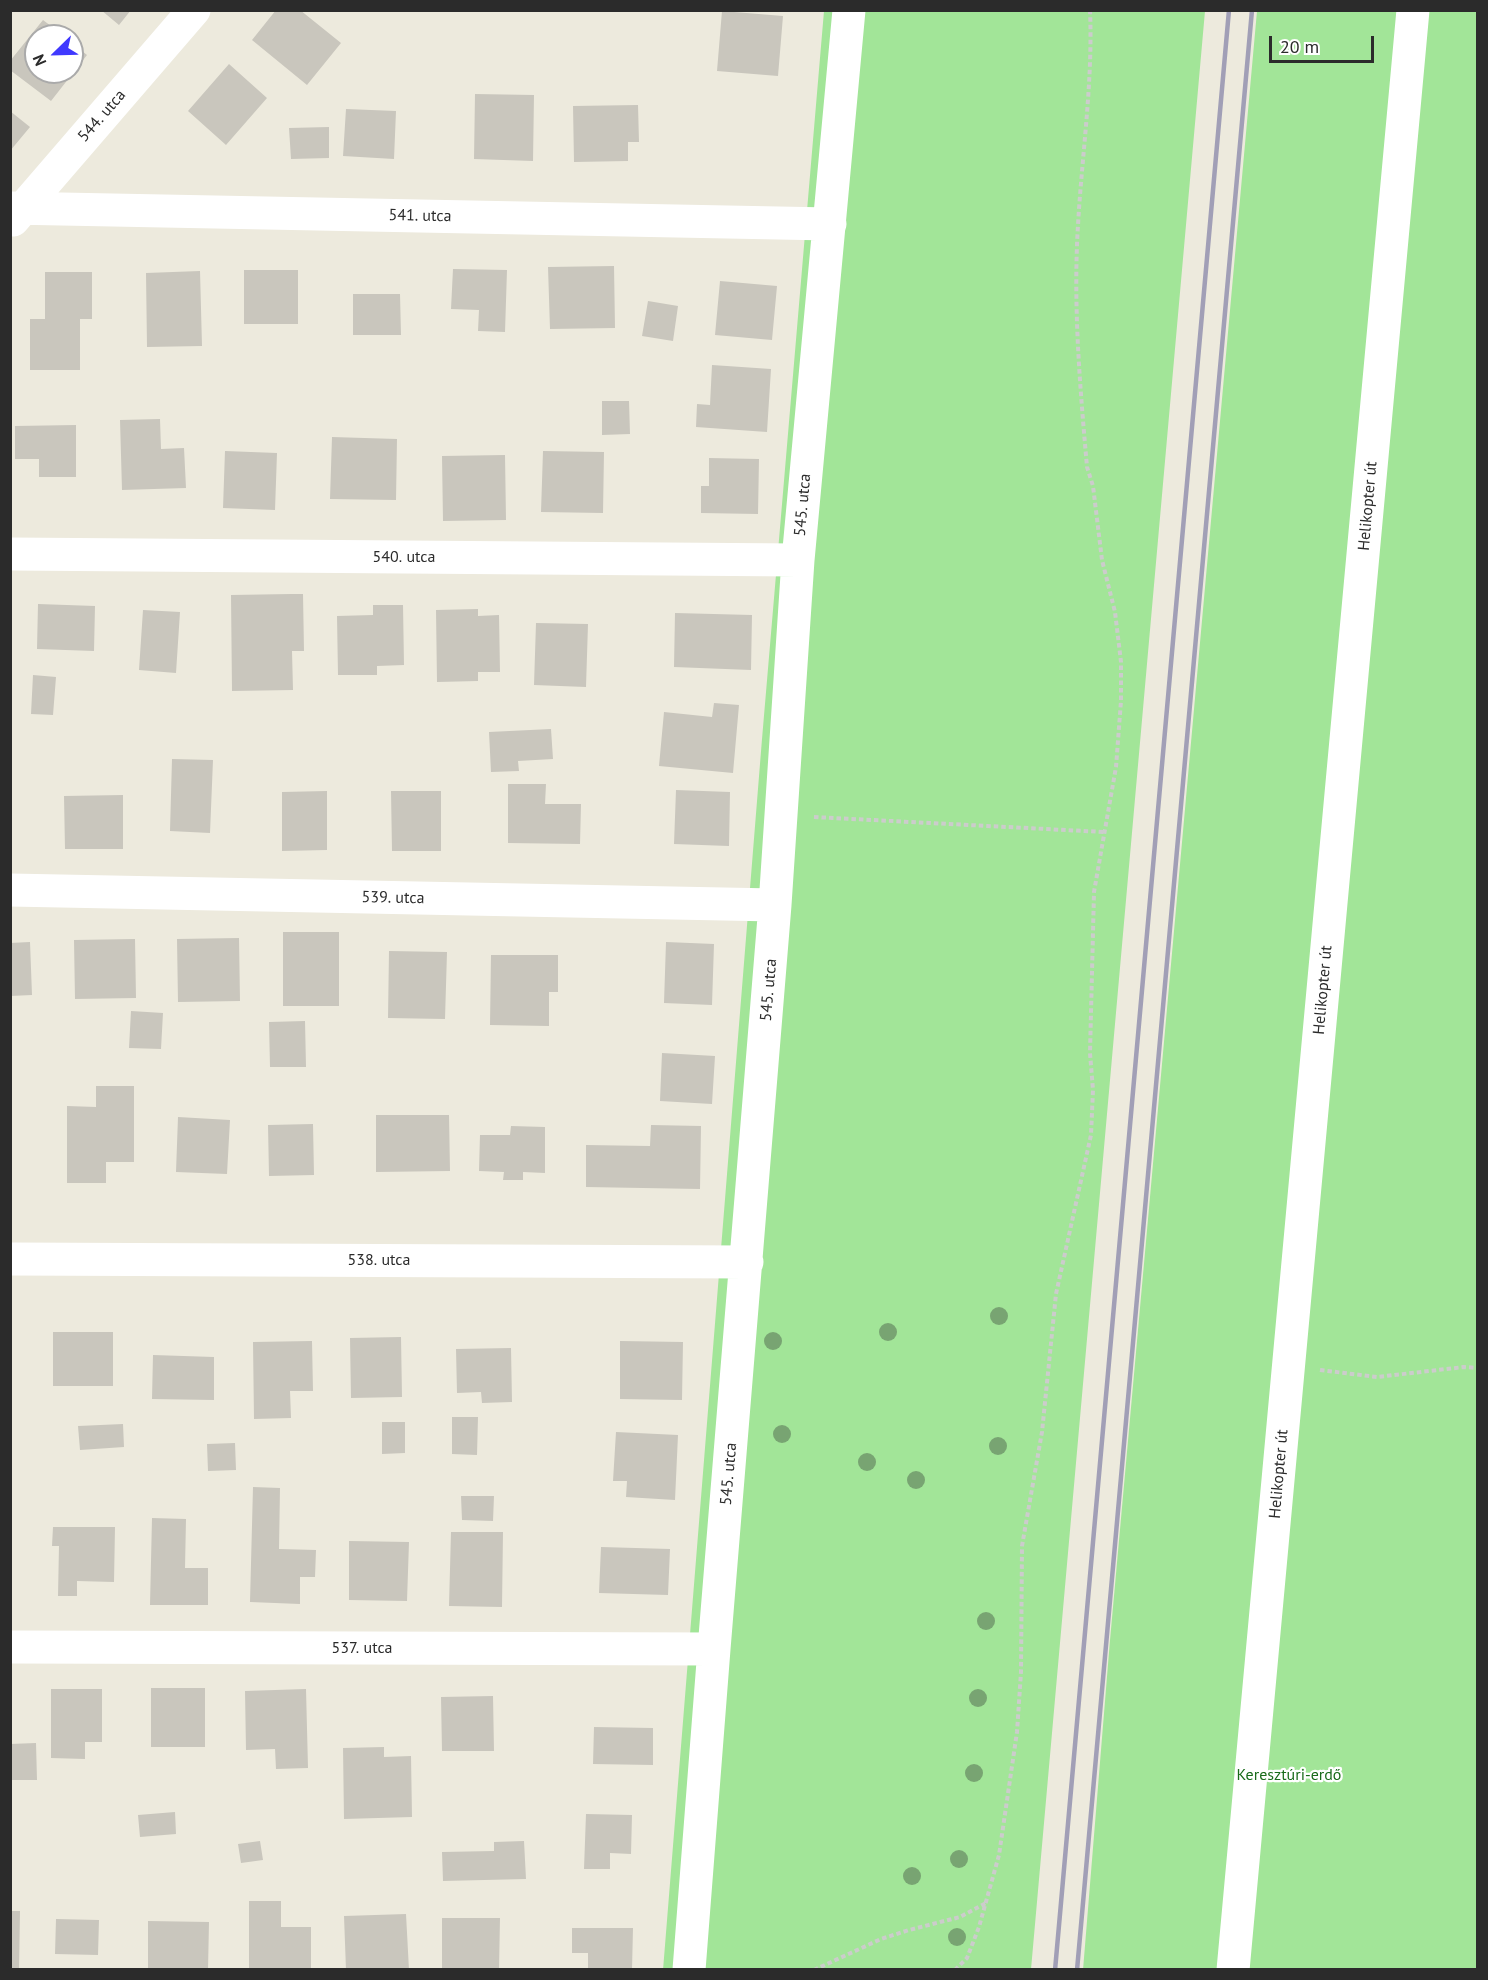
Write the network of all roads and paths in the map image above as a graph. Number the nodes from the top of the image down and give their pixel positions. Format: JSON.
{"nodes":[{"id":1,"x":194,"y":10,"type":"edge"},
{"id":2,"x":849,"y":10,"type":"edge"},
{"id":3,"x":1090,"y":10,"type":"edge"},
{"id":4,"x":1413,"y":10,"type":"edge"},
{"id":5,"x":15,"y":213,"type":"edge"},
{"id":6,"x":830,"y":224,"type":"junction"},
{"id":7,"x":10,"y":554,"type":"edge"},
{"id":8,"x":798,"y":560,"type":"junction"},
{"id":9,"x":781,"y":815,"type":"junction"},
{"id":10,"x":1104,"y":832,"type":"junction"},
{"id":11,"x":10,"y":890,"type":"edge"},
{"id":12,"x":776,"y":905,"type":"junction"},
{"id":13,"x":10,"y":1259,"type":"edge"},
{"id":14,"x":747,"y":1262,"type":"junction"},
{"id":15,"x":1289,"y":1366,"type":"junction"},
{"id":16,"x":1478,"y":1368,"type":"edge"},
{"id":17,"x":10,"y":1647,"type":"edge"},
{"id":18,"x":714,"y":1649,"type":"junction"},
{"id":19,"x":987,"y":1903,"type":"junction"},
{"id":20,"x":689,"y":1970,"type":"edge"},
{"id":21,"x":814,"y":1970,"type":"edge"},
{"id":22,"x":955,"y":1970,"type":"edge"},
{"id":23,"x":1233,"y":1970,"type":"edge"}],
"edges":[{"from":1,"to":5,"type":"street","name":"544. utca"},
{"from":2,"to":6,"type":"street","name":"545. utca"},
{"from":3,"to":10,"type":"path"},
{"from":4,"to":15,"type":"street","name":"Helikopter út"},
{"from":5,"to":6,"type":"street","name":"541. utca"},
{"from":6,"to":8,"type":"street","name":"545. utca"},
{"from":7,"to":8,"type":"street","name":"540. utca"},
{"from":8,"to":9,"type":"street","name":"545. utca"},
{"from":9,"to":10,"type":"path"},
{"from":9,"to":12,"type":"street","name":"545. utca"},
{"from":10,"to":19,"type":"path"},
{"from":11,"to":12,"type":"street","name":"539. utca"},
{"from":12,"to":14,"type":"street","name":"545. utca"},
{"from":13,"to":14,"type":"street","name":"538. utca"},
{"from":14,"to":18,"type":"street","name":"545. utca"},
{"from":15,"to":16,"type":"path"},
{"from":15,"to":23,"type":"street","name":"Helikopter út"},
{"from":17,"to":18,"type":"street","name":"537. utca"},
{"from":18,"to":20,"type":"street","name":"545. utca"},
{"from":19,"to":21,"type":"path"},
{"from":19,"to":22,"type":"path"}]}
